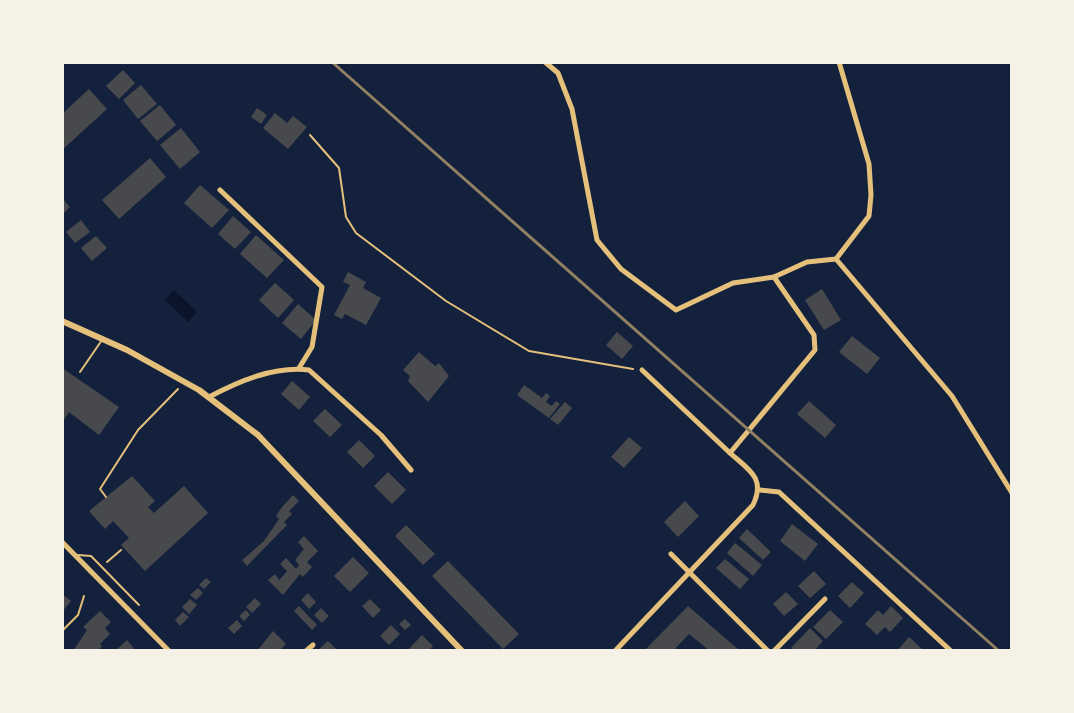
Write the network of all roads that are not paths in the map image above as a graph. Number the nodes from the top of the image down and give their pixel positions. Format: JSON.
{"nodes":[{"id":1,"x":545,"y":62,"type":"edge"},
{"id":2,"x":839,"y":62,"type":"edge"},
{"id":3,"x":220,"y":190,"type":"dead end"},
{"id":4,"x":836,"y":259,"type":"junction"},
{"id":5,"x":774,"y":277,"type":"junction"},
{"id":6,"x":62,"y":321,"type":"edge"},
{"id":7,"x":103,"y":339,"type":"junction"},
{"id":8,"x":299,"y":369,"type":"junction"},
{"id":9,"x":642,"y":370,"type":"road end"},
{"id":10,"x":80,"y":372,"type":"dead end"},
{"id":11,"x":209,"y":397,"type":"junction"},
{"id":12,"x":730,"y":453,"type":"junction"},
{"id":13,"x":411,"y":470,"type":"dead end"},
{"id":14,"x":760,"y":490,"type":"junction"},
{"id":15,"x":1012,"y":493,"type":"edge"},
{"id":16,"x":62,"y":542,"type":"edge"},
{"id":17,"x":671,"y":554,"type":"dead end"},
{"id":18,"x":78,"y":555,"type":"junction"},
{"id":19,"x":689,"y":574,"type":"junction"},
{"id":20,"x":825,"y":599,"type":"dead end"},
{"id":21,"x":139,"y":605,"type":"dead end"},
{"id":22,"x":313,"y":645,"type":"dead end"},
{"id":23,"x":169,"y":651,"type":"edge"},
{"id":24,"x":306,"y":651,"type":"edge"},
{"id":25,"x":462,"y":651,"type":"edge"},
{"id":26,"x":615,"y":651,"type":"edge"},
{"id":27,"x":771,"y":651,"type":"edge"},
{"id":28,"x":951,"y":651,"type":"edge"}],
"edges":[{"from":1,"to":5,"type":"street"},
{"from":2,"to":4,"type":"street"},
{"from":3,"to":8,"type":"street"},
{"from":4,"to":5,"type":"street"},
{"from":4,"to":15,"type":"street"},
{"from":5,"to":12,"type":"street"},
{"from":6,"to":7,"type":"street"},
{"from":7,"to":10,"type":"lane"},
{"from":7,"to":11,"type":"street"},
{"from":8,"to":11,"type":"street"},
{"from":8,"to":13,"type":"street"},
{"from":9,"to":12,"type":"street"},
{"from":11,"to":25,"type":"street"},
{"from":12,"to":14,"type":"street"},
{"from":14,"to":19,"type":"street"},
{"from":14,"to":28,"type":"street"},
{"from":16,"to":18,"type":"street"},
{"from":17,"to":19,"type":"street"},
{"from":18,"to":21,"type":"lane"},
{"from":18,"to":23,"type":"street"},
{"from":19,"to":26,"type":"street"},
{"from":19,"to":27,"type":"street"},
{"from":20,"to":27,"type":"street"},
{"from":22,"to":24,"type":"street"}]}
